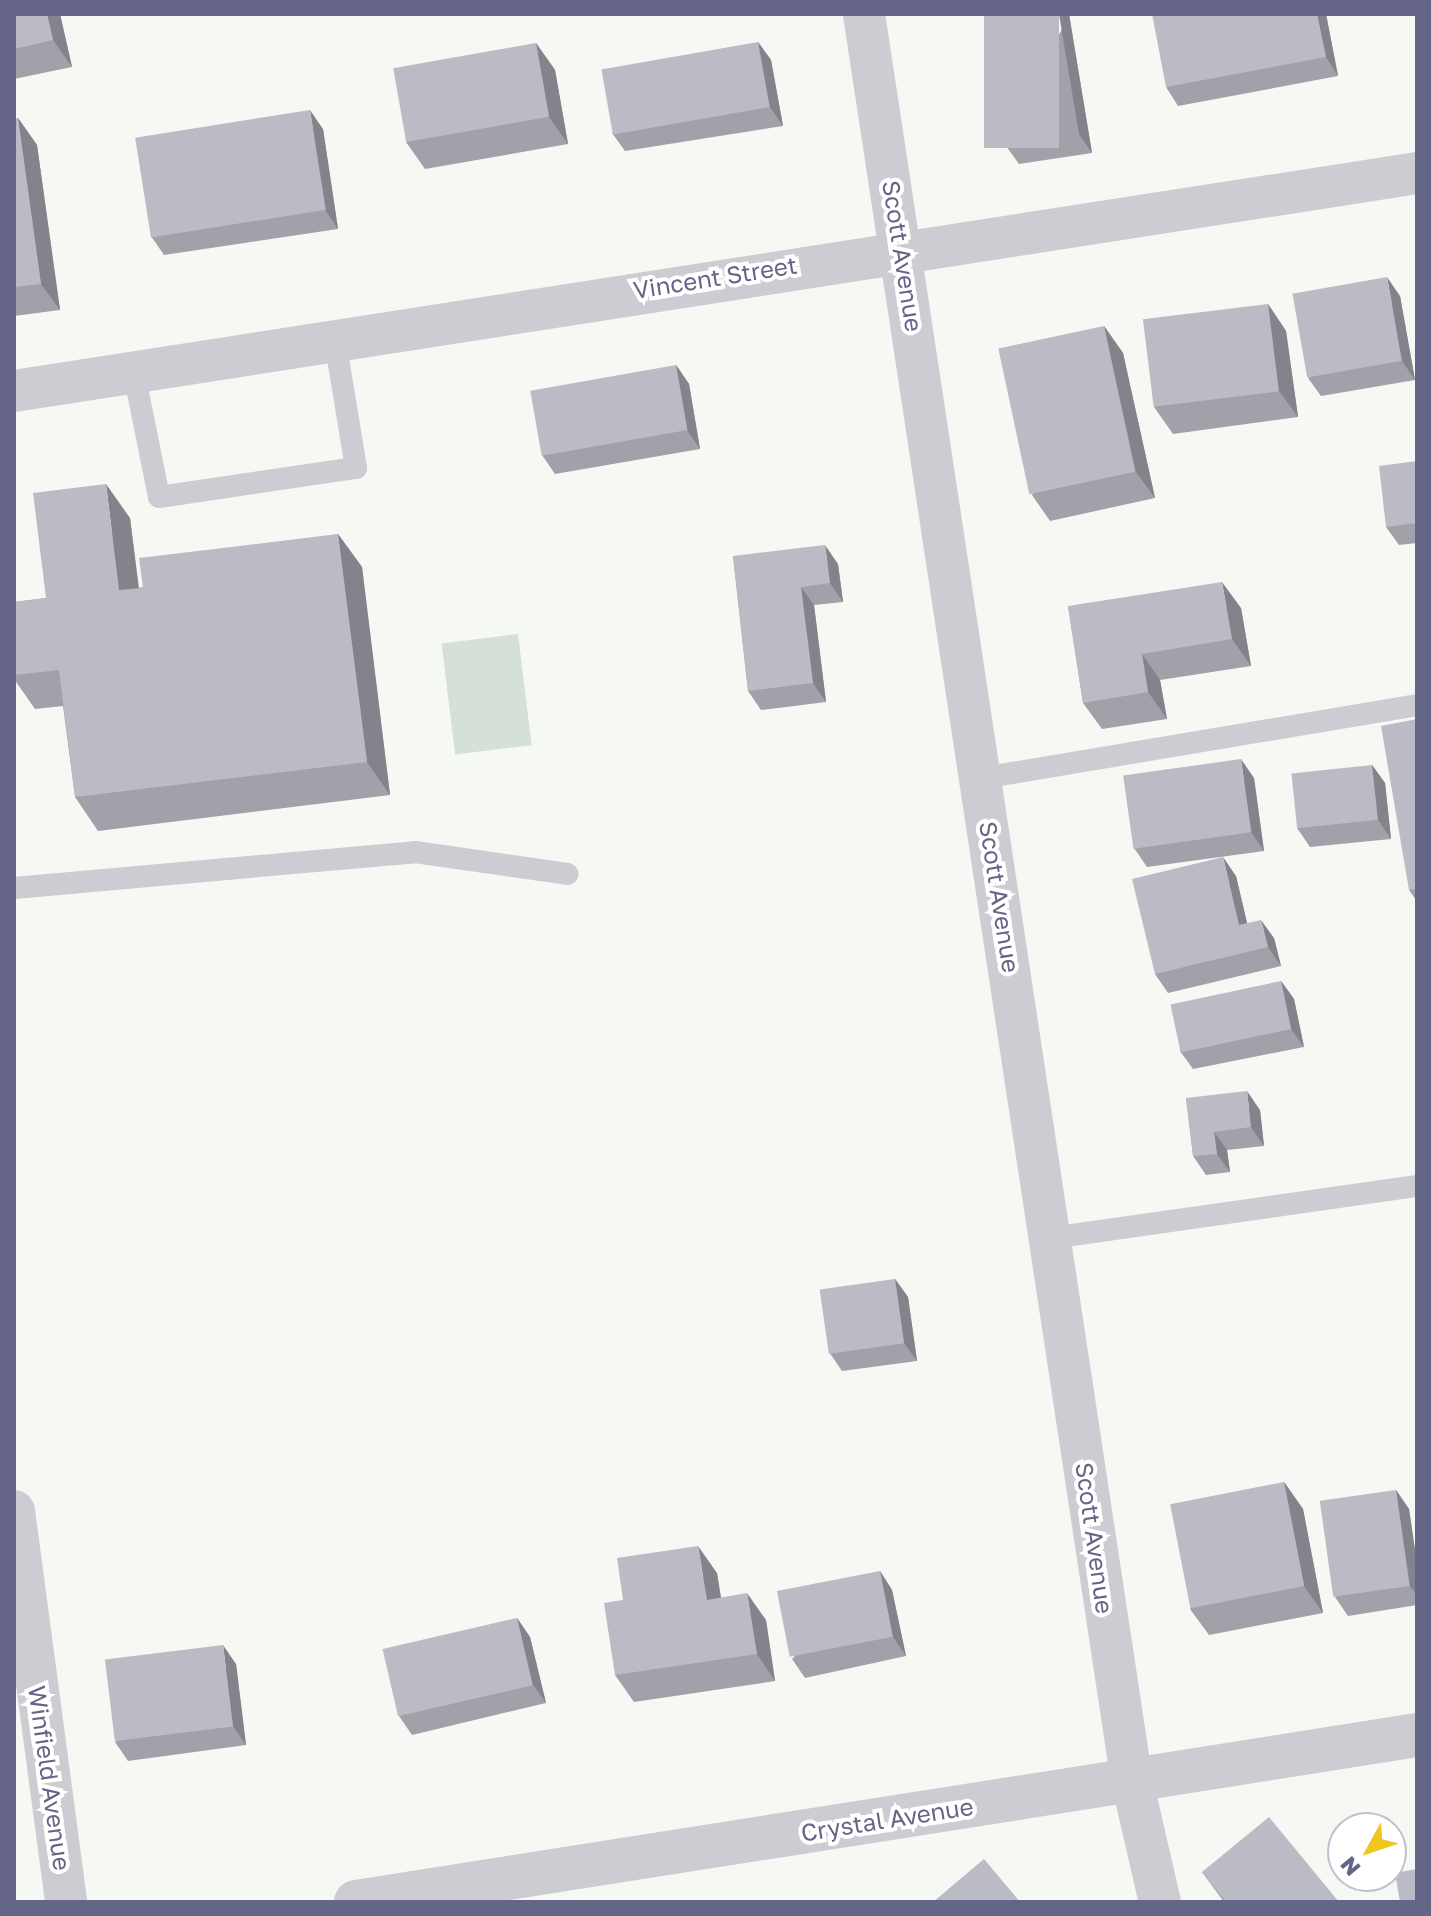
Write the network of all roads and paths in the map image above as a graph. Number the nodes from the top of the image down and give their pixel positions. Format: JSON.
{"nodes":[{"id":1,"x":864,"y":14,"type":"edge"},
{"id":2,"x":1417,"y":173,"type":"edge"},
{"id":3,"x":903,"y":248,"type":"junction"},
{"id":4,"x":335,"y":340,"type":"junction"},
{"id":5,"x":134,"y":373,"type":"junction"},
{"id":6,"x":14,"y":391,"type":"edge"},
{"id":7,"x":1417,"y":705,"type":"edge"},
{"id":8,"x":982,"y":778,"type":"junction"},
{"id":9,"x":567,"y":874,"type":"dead end"},
{"id":10,"x":14,"y":888,"type":"edge"},
{"id":11,"x":1417,"y":1186,"type":"edge"},
{"id":12,"x":1051,"y":1238,"type":"junction"},
{"id":13,"x":14,"y":1511,"type":"edge"},
{"id":14,"x":1417,"y":1735,"type":"edge"},
{"id":15,"x":1132,"y":1781,"type":"junction"},
{"id":16,"x":66,"y":1902,"type":"edge"},
{"id":17,"x":356,"y":1902,"type":"edge"},
{"id":18,"x":1160,"y":1902,"type":"edge"}],
"edges":[{"from":1,"to":3,"type":"street","name":"Scott Avenue"},
{"from":2,"to":3,"type":"street","name":"Vincent Street"},
{"from":3,"to":4,"type":"street","name":"Vincent Street"},
{"from":3,"to":8,"type":"street","name":"Scott Avenue"},
{"from":4,"to":5,"type":"street","name":"Vincent Street"},
{"from":4,"to":5,"type":"lane"},
{"from":5,"to":6,"type":"street","name":"Vincent Street"},
{"from":7,"to":8,"type":"lane"},
{"from":8,"to":12,"type":"street","name":"Scott Avenue"},
{"from":9,"to":10,"type":"lane"},
{"from":11,"to":12,"type":"lane"},
{"from":12,"to":15,"type":"street","name":"Scott Avenue"},
{"from":13,"to":16,"type":"street","name":"Winfield Avenue"},
{"from":14,"to":15,"type":"street","name":"Crystal Avenue"},
{"from":15,"to":17,"type":"street","name":"Crystal Avenue"},
{"from":15,"to":18,"type":"street","name":"Scott Avenue"}]}
